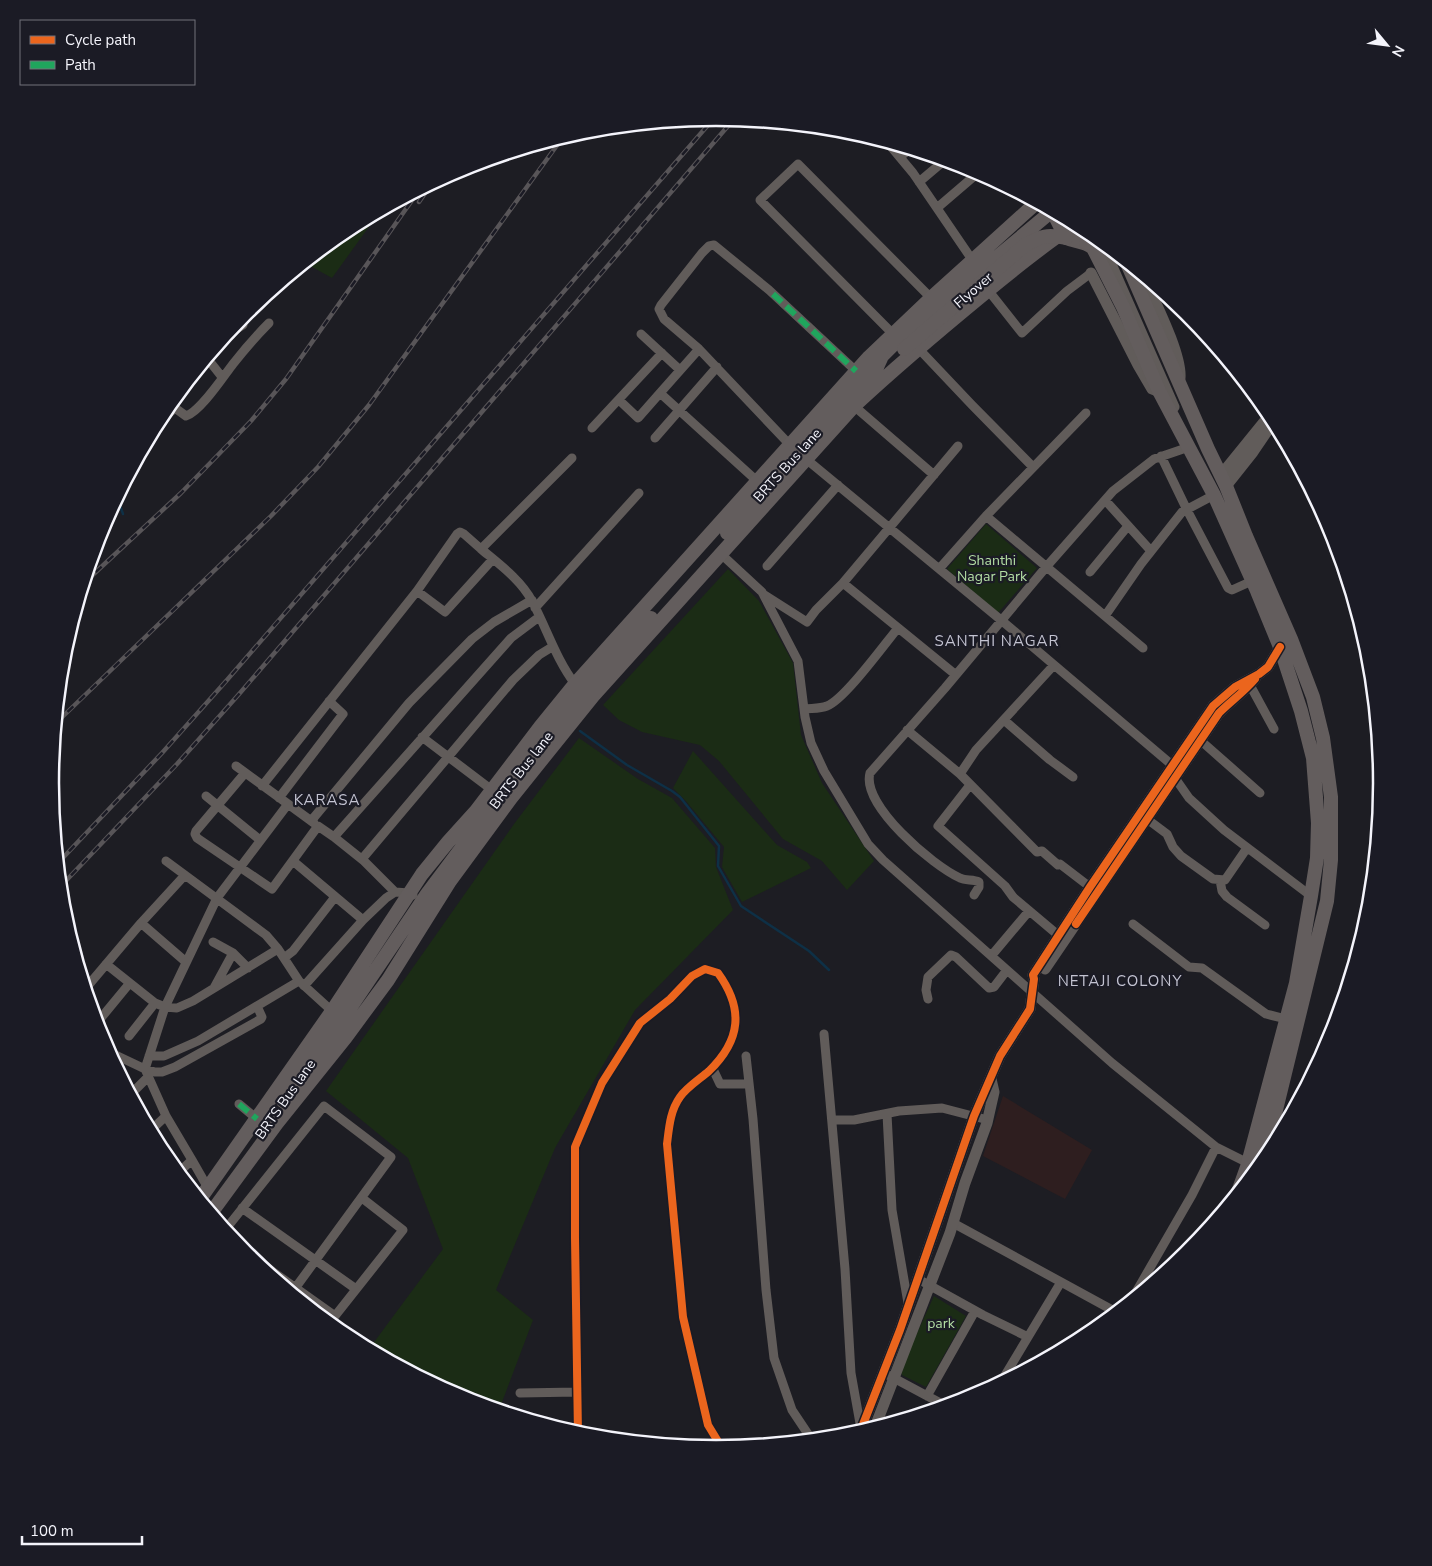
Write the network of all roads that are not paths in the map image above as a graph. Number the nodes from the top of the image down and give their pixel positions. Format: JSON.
{"nodes":[{"id":1,"x":895,"y":151,"type":"edge"},
{"id":2,"x":904,"y":154,"type":"edge"},
{"id":3,"x":900,"y":157,"type":"junction"},
{"id":4,"x":939,"y":165,"type":"edge"},
{"id":5,"x":972,"y":178,"type":"edge"},
{"id":6,"x":919,"y":182,"type":"junction"},
{"id":7,"x":1032,"y":207,"type":"edge"},
{"id":8,"x":937,"y":208,"type":"junction"},
{"id":9,"x":1049,"y":216,"type":"edge"},
{"id":10,"x":1067,"y":228,"type":"edge"},
{"id":11,"x":1084,"y":239,"type":"edge"},
{"id":12,"x":1092,"y":245,"type":"edge"},
{"id":13,"x":1108,"y":256,"type":"edge"},
{"id":14,"x":973,"y":261,"type":"junction"},
{"id":15,"x":1118,"y":263,"type":"edge"},
{"id":16,"x":1091,"y":273,"type":"joint"},
{"id":17,"x":1134,"y":277,"type":"edge"},
{"id":18,"x":988,"y":290,"type":"junction"},
{"id":19,"x":1150,"y":290,"type":"edge"},
{"id":20,"x":931,"y":298,"type":"junction"},
{"id":21,"x":269,"y":323,"type":"dead end"},
{"id":22,"x":641,"y":334,"type":"dead end"},
{"id":23,"x":903,"y":343,"type":"junction"},
{"id":24,"x":699,"y":349,"type":"junction"},
{"id":25,"x":662,"y":353,"type":"junction"},
{"id":26,"x":882,"y":362,"type":"joint"},
{"id":27,"x":211,"y":363,"type":"edge"},
{"id":28,"x":717,"y":367,"type":"junction"},
{"id":29,"x":680,"y":370,"type":"junction"},
{"id":30,"x":856,"y":372,"type":"junction"},
{"id":31,"x":222,"y":377,"type":"junction"},
{"id":32,"x":1179,"y":381,"type":"junction"},
{"id":33,"x":1159,"y":391,"type":"junction"},
{"id":34,"x":660,"y":393,"type":"junction"},
{"id":35,"x":619,"y":400,"type":"junction"},
{"id":36,"x":854,"y":406,"type":"junction"},
{"id":37,"x":177,"y":409,"type":"edge"},
{"id":38,"x":679,"y":410,"type":"junction"},
{"id":39,"x":1086,"y":413,"type":"dead end"},
{"id":40,"x":1265,"y":422,"type":"edge"},
{"id":41,"x":592,"y":428,"type":"dead end"},
{"id":42,"x":1269,"y":429,"type":"edge"},
{"id":43,"x":655,"y":438,"type":"dead end"},
{"id":44,"x":790,"y":445,"type":"junction"},
{"id":45,"x":958,"y":446,"type":"dead end"},
{"id":46,"x":1208,"y":449,"type":"junction"},
{"id":47,"x":1191,"y":452,"type":"junction"},
{"id":48,"x":1161,"y":456,"type":"junction"},
{"id":49,"x":572,"y":458,"type":"dead end"},
{"id":50,"x":806,"y":459,"type":"junction"},
{"id":51,"x":1033,"y":467,"type":"junction"},
{"id":52,"x":934,"y":475,"type":"junction"},
{"id":53,"x":757,"y":481,"type":"junction"},
{"id":54,"x":1224,"y":481,"type":"junction"},
{"id":55,"x":838,"y":485,"type":"junction"},
{"id":56,"x":639,"y":493,"type":"dead end"},
{"id":57,"x":1214,"y":495,"type":"junction"},
{"id":58,"x":1105,"y":500,"type":"junction"},
{"id":59,"x":1187,"y":510,"type":"junction"},
{"id":60,"x":986,"y":516,"type":"junction"},
{"id":61,"x":1128,"y":526,"type":"junction"},
{"id":62,"x":890,"y":528,"type":"junction"},
{"id":63,"x":481,"y":549,"type":"junction"},
{"id":64,"x":1151,"y":551,"type":"junction"},
{"id":65,"x":721,"y":554,"type":"junction"},
{"id":66,"x":493,"y":559,"type":"junction"},
{"id":67,"x":767,"y":566,"type":"dead end"},
{"id":68,"x":1047,"y":566,"type":"junction"},
{"id":69,"x":939,"y":569,"type":"junction"},
{"id":70,"x":1090,"y":572,"type":"dead end"},
{"id":71,"x":1252,"y":581,"type":"junction"},
{"id":72,"x":843,"y":583,"type":"junction"},
{"id":73,"x":416,"y":591,"type":"junction"},
{"id":74,"x":762,"y":592,"type":"junction"},
{"id":75,"x":535,"y":608,"type":"junction"},
{"id":76,"x":1105,"y":616,"type":"junction"},
{"id":77,"x":1002,"y":620,"type":"junction"},
{"id":78,"x":898,"y":628,"type":"junction"},
{"id":79,"x":552,"y":647,"type":"junction"},
{"id":80,"x":1280,"y":647,"type":"junction"},
{"id":81,"x":1143,"y":648,"type":"dead end"},
{"id":82,"x":1054,"y":665,"type":"junction"},
{"id":83,"x":1259,"y":674,"type":"junction"},
{"id":84,"x":956,"y":675,"type":"junction"},
{"id":85,"x":575,"y":684,"type":"junction"},
{"id":86,"x":1250,"y":685,"type":"junction"},
{"id":87,"x":328,"y":701,"type":"junction"},
{"id":88,"x":804,"y":709,"type":"junction"},
{"id":89,"x":1004,"y":720,"type":"junction"},
{"id":90,"x":1274,"y":729,"type":"dead end"},
{"id":91,"x":907,"y":730,"type":"junction"},
{"id":92,"x":422,"y":737,"type":"junction"},
{"id":93,"x":1200,"y":740,"type":"junction"},
{"id":94,"x":448,"y":756,"type":"junction"},
{"id":95,"x":1172,"y":765,"type":"junction"},
{"id":96,"x":236,"y":766,"type":"dead end"},
{"id":97,"x":245,"y":773,"type":"junction"},
{"id":98,"x":960,"y":774,"type":"junction"},
{"id":99,"x":1073,"y":777,"type":"dead end"},
{"id":100,"x":1175,"y":778,"type":"junction"},
{"id":101,"x":262,"y":786,"type":"junction"},
{"id":102,"x":970,"y":786,"type":"junction"},
{"id":103,"x":492,"y":790,"type":"junction"},
{"id":104,"x":1260,"y":793,"type":"dead end"},
{"id":105,"x":206,"y":796,"type":"dead end"},
{"id":106,"x":279,"y":798,"type":"junction"},
{"id":107,"x":288,"y":804,"type":"junction"},
{"id":108,"x":218,"y":805,"type":"junction"},
{"id":109,"x":1147,"y":819,"type":"junction"},
{"id":110,"x":314,"y":824,"type":"junction"},
{"id":111,"x":334,"y":837,"type":"junction"},
{"id":112,"x":260,"y":840,"type":"junction"},
{"id":113,"x":1247,"y":848,"type":"junction"},
{"id":114,"x":362,"y":859,"type":"junction"},
{"id":115,"x":166,"y":861,"type":"dead end"},
{"id":116,"x":293,"y":861,"type":"junction"},
{"id":117,"x":241,"y":868,"type":"junction"},
{"id":118,"x":185,"y":875,"type":"junction"},
{"id":119,"x":1220,"y":880,"type":"junction"},
{"id":120,"x":1090,"y":887,"type":"junction"},
{"id":121,"x":402,"y":893,"type":"junction"},
{"id":122,"x":974,"y":895,"type":"dead end"},
{"id":123,"x":1311,"y":896,"type":"junction"},
{"id":124,"x":335,"y":897,"type":"junction"},
{"id":125,"x":217,"y":898,"type":"junction"},
{"id":126,"x":428,"y":905,"type":"junction"},
{"id":127,"x":1029,"y":911,"type":"junction"},
{"id":128,"x":363,"y":920,"type":"junction"},
{"id":129,"x":141,"y":923,"type":"junction"},
{"id":130,"x":1133,"y":924,"type":"dead end"},
{"id":131,"x":1265,"y":925,"type":"dead end"},
{"id":132,"x":1058,"y":935,"type":"junction"},
{"id":133,"x":213,"y":942,"type":"dead end"},
{"id":134,"x":278,"y":950,"type":"junction"},
{"id":135,"x":233,"y":953,"type":"junction"},
{"id":136,"x":992,"y":955,"type":"junction"},
{"id":137,"x":284,"y":958,"type":"junction"},
{"id":138,"x":186,"y":962,"type":"junction"},
{"id":139,"x":106,"y":964,"type":"junction"},
{"id":140,"x":248,"y":968,"type":"junction"},
{"id":141,"x":1008,"y":970,"type":"junction"},
{"id":142,"x":1034,"y":979,"type":"junction"},
{"id":143,"x":90,"y":983,"type":"edge"},
{"id":144,"x":129,"y":984,"type":"junction"},
{"id":145,"x":305,"y":987,"type":"junction"},
{"id":146,"x":214,"y":989,"type":"junction"},
{"id":147,"x":1033,"y":993,"type":"junction"},
{"id":148,"x":928,"y":999,"type":"dead end"},
{"id":149,"x":155,"y":1003,"type":"junction"},
{"id":150,"x":165,"y":1008,"type":"junction"},
{"id":151,"x":259,"y":1010,"type":"junction"},
{"id":152,"x":332,"y":1011,"type":"junction"},
{"id":153,"x":102,"y":1016,"type":"edge"},
{"id":154,"x":1286,"y":1019,"type":"junction"},
{"id":155,"x":824,"y":1034,"type":"dead end"},
{"id":156,"x":129,"y":1036,"type":"dead end"},
{"id":157,"x":118,"y":1055,"type":"edge"},
{"id":158,"x":746,"y":1056,"type":"dead end"},
{"id":159,"x":148,"y":1065,"type":"junction"},
{"id":160,"x":712,"y":1067,"type":"junction"},
{"id":161,"x":991,"y":1079,"type":"junction"},
{"id":162,"x":749,"y":1084,"type":"junction"},
{"id":163,"x":134,"y":1088,"type":"edge"},
{"id":164,"x":239,"y":1104,"type":"dead end"},
{"id":165,"x":887,"y":1114,"type":"junction"},
{"id":166,"x":166,"y":1116,"type":"junction"},
{"id":167,"x":974,"y":1116,"type":"junction"},
{"id":168,"x":257,"y":1118,"type":"junction"},
{"id":169,"x":832,"y":1120,"type":"junction"},
{"id":170,"x":988,"y":1120,"type":"junction"},
{"id":171,"x":155,"y":1125,"type":"edge"},
{"id":172,"x":1216,"y":1147,"type":"junction"},
{"id":173,"x":1258,"y":1153,"type":"edge"},
{"id":174,"x":1255,"y":1157,"type":"edge"},
{"id":175,"x":192,"y":1160,"type":"junction"},
{"id":176,"x":1252,"y":1162,"type":"edge"},
{"id":177,"x":184,"y":1167,"type":"edge"},
{"id":178,"x":204,"y":1194,"type":"edge"},
{"id":179,"x":362,"y":1198,"type":"junction"},
{"id":180,"x":211,"y":1202,"type":"edge"},
{"id":181,"x":216,"y":1208,"type":"edge"},
{"id":182,"x":242,"y":1208,"type":"junction"},
{"id":183,"x":953,"y":1223,"type":"junction"},
{"id":184,"x":229,"y":1224,"type":"edge"},
{"id":185,"x":315,"y":1261,"type":"junction"},
{"id":186,"x":923,"y":1282,"type":"junction"},
{"id":187,"x":1061,"y":1282,"type":"junction"},
{"id":188,"x":291,"y":1284,"type":"edge"},
{"id":189,"x":1141,"y":1284,"type":"edge"},
{"id":190,"x":296,"y":1287,"type":"junction"},
{"id":191,"x":356,"y":1289,"type":"junction"},
{"id":192,"x":908,"y":1304,"type":"junction"},
{"id":193,"x":1110,"y":1309,"type":"edge"},
{"id":194,"x":975,"y":1310,"type":"junction"},
{"id":195,"x":1028,"y":1337,"type":"junction"},
{"id":196,"x":1007,"y":1372,"type":"edge"},
{"id":197,"x":889,"y":1375,"type":"junction"},
{"id":198,"x":577,"y":1392,"type":"junction"},
{"id":199,"x":520,"y":1393,"type":"dead end"},
{"id":200,"x":928,"y":1396,"type":"junction"},
{"id":201,"x":937,"y":1401,"type":"edge"},
{"id":202,"x":877,"y":1420,"type":"edge"},
{"id":203,"x":865,"y":1423,"type":"edge"},
{"id":204,"x":860,"y":1424,"type":"edge"},
{"id":205,"x":578,"y":1426,"type":"edge"},
{"id":206,"x":808,"y":1434,"type":"edge"},
{"id":207,"x":717,"y":1440,"type":"edge"}],
"edges":[{"from":1,"to":3,"type":"street"},
{"from":2,"to":3,"type":"street"},
{"from":3,"to":6,"type":"street"},
{"from":4,"to":6,"type":"street"},
{"from":5,"to":8,"type":"street"},
{"from":6,"to":8,"type":"street"},
{"from":7,"to":14,"type":"main road"},
{"from":8,"to":14,"type":"street"},
{"from":9,"to":23,"type":"main road","name":"Flyover"},
{"from":10,"to":11,"type":"main road","name":"Flyover"},
{"from":10,"to":18,"type":"main road"},
{"from":10,"to":23,"type":"main road","name":"Flyover","bridge":true},
{"from":12,"to":33,"type":"main road"},
{"from":13,"to":47,"type":"street"},
{"from":14,"to":20,"type":"main road"},
{"from":15,"to":46,"type":"street"},
{"from":16,"to":18,"type":"street"},
{"from":16,"to":33,"type":"street"},
{"from":17,"to":32,"type":"main road"},
{"from":18,"to":23,"type":"main road"},
{"from":19,"to":32,"type":"street"},
{"from":20,"to":23,"type":"main road"},
{"from":20,"to":23,"type":"street"},
{"from":21,"to":31,"type":"street"},
{"from":22,"to":25,"type":"street"},
{"from":23,"to":26,"type":"main road","name":"Flyover"},
{"from":23,"to":30,"type":"main road"},
{"from":23,"to":36,"type":"main road"},
{"from":23,"to":51,"type":"street"},
{"from":24,"to":28,"type":"street"},
{"from":24,"to":29,"type":"street"},
{"from":24,"to":30,"type":"street"},
{"from":25,"to":29,"type":"street"},
{"from":25,"to":35,"type":"street"},
{"from":26,"to":126,"type":"main road","name":"BRTS Bus lane"},
{"from":27,"to":31,"type":"street"},
{"from":28,"to":38,"type":"street"},
{"from":28,"to":44,"type":"street"},
{"from":29,"to":34,"type":"street"},
{"from":30,"to":44,"type":"main road"},
{"from":31,"to":37,"type":"street"},
{"from":32,"to":46,"type":"main road"},
{"from":33,"to":47,"type":"main road"},
{"from":34,"to":35,"type":"street"},
{"from":34,"to":38,"type":"street"},
{"from":35,"to":41,"type":"street"},
{"from":36,"to":50,"type":"main road"},
{"from":36,"to":52,"type":"street"},
{"from":38,"to":43,"type":"street"},
{"from":38,"to":53,"type":"street"},
{"from":39,"to":51,"type":"street"},
{"from":40,"to":54,"type":"street"},
{"from":42,"to":54,"type":"street"},
{"from":44,"to":53,"type":"main road"},
{"from":45,"to":52,"type":"street"},
{"from":46,"to":54,"type":"main road"},
{"from":47,"to":48,"type":"street"},
{"from":47,"to":57,"type":"main road"},
{"from":48,"to":58,"type":"street"},
{"from":48,"to":59,"type":"street"},
{"from":49,"to":63,"type":"street"},
{"from":50,"to":55,"type":"street"},
{"from":50,"to":65,"type":"main road"},
{"from":51,"to":60,"type":"street"},
{"from":52,"to":62,"type":"street"},
{"from":53,"to":85,"type":"main road"},
{"from":54,"to":173,"type":"main road"},
{"from":55,"to":62,"type":"street"},
{"from":55,"to":67,"type":"street"},
{"from":56,"to":75,"type":"street"},
{"from":57,"to":59,"type":"street"},
{"from":57,"to":71,"type":"main road"},
{"from":58,"to":61,"type":"street"},
{"from":58,"to":68,"type":"street"},
{"from":59,"to":64,"type":"street"},
{"from":59,"to":71,"type":"street"},
{"from":60,"to":68,"type":"street"},
{"from":60,"to":69,"type":"street"},
{"from":61,"to":64,"type":"street"},
{"from":61,"to":70,"type":"street"},
{"from":62,"to":69,"type":"street"},
{"from":62,"to":72,"type":"street"},
{"from":63,"to":66,"type":"street"},
{"from":63,"to":73,"type":"street"},
{"from":64,"to":76,"type":"street"},
{"from":65,"to":74,"type":"street"},
{"from":65,"to":126,"type":"main road"},
{"from":66,"to":73,"type":"street"},
{"from":66,"to":75,"type":"street"},
{"from":68,"to":76,"type":"street"},
{"from":68,"to":77,"type":"street"},
{"from":69,"to":77,"type":"street"},
{"from":71,"to":80,"type":"main road"},
{"from":72,"to":74,"type":"street"},
{"from":72,"to":78,"type":"street"},
{"from":73,"to":87,"type":"street"},
{"from":74,"to":88,"type":"street"},
{"from":75,"to":79,"type":"street"},
{"from":75,"to":92,"type":"street"},
{"from":75,"to":110,"type":"street"},
{"from":76,"to":81,"type":"street"},
{"from":77,"to":82,"type":"street"},
{"from":77,"to":84,"type":"street"},
{"from":78,"to":84,"type":"street"},
{"from":78,"to":88,"type":"street"},
{"from":79,"to":85,"type":"street"},
{"from":79,"to":94,"type":"street"},
{"from":80,"to":83,"type":"street"},
{"from":80,"to":123,"type":"main road"},
{"from":82,"to":89,"type":"street"},
{"from":82,"to":95,"type":"street"},
{"from":83,"to":86,"type":"street"},
{"from":83,"to":95,"type":"street"},
{"from":84,"to":91,"type":"street"},
{"from":85,"to":103,"type":"main road"},
{"from":86,"to":90,"type":"street"},
{"from":86,"to":93,"type":"street"},
{"from":87,"to":101,"type":"street"},
{"from":87,"to":106,"type":"street"},
{"from":88,"to":136,"type":"street"},
{"from":89,"to":98,"type":"street"},
{"from":89,"to":99,"type":"street"},
{"from":91,"to":98,"type":"street"},
{"from":91,"to":122,"type":"street"},
{"from":92,"to":94,"type":"street"},
{"from":92,"to":111,"type":"street"},
{"from":93,"to":100,"type":"street"},
{"from":93,"to":104,"type":"street"},
{"from":94,"to":103,"type":"street"},
{"from":94,"to":114,"type":"street"},
{"from":95,"to":100,"type":"street"},
{"from":95,"to":120,"type":"street"},
{"from":96,"to":97,"type":"street"},
{"from":97,"to":101,"type":"street"},
{"from":97,"to":108,"type":"street"},
{"from":98,"to":102,"type":"street"},
{"from":100,"to":109,"type":"street"},
{"from":100,"to":113,"type":"street"},
{"from":101,"to":106,"type":"street"},
{"from":102,"to":120,"type":"street"},
{"from":102,"to":127,"type":"street"},
{"from":103,"to":121,"type":"main road"},
{"from":105,"to":108,"type":"street"},
{"from":106,"to":107,"type":"street"},
{"from":107,"to":110,"type":"street"},
{"from":107,"to":112,"type":"street"},
{"from":108,"to":112,"type":"street"},
{"from":108,"to":117,"type":"street"},
{"from":109,"to":119,"type":"street"},
{"from":109,"to":142,"type":"street"},
{"from":110,"to":111,"type":"street"},
{"from":110,"to":116,"type":"street"},
{"from":111,"to":114,"type":"street"},
{"from":112,"to":117,"type":"street"},
{"from":113,"to":119,"type":"street"},
{"from":113,"to":123,"type":"street"},
{"from":114,"to":121,"type":"street"},
{"from":115,"to":118,"type":"street"},
{"from":116,"to":117,"type":"street"},
{"from":116,"to":124,"type":"street"},
{"from":117,"to":125,"type":"street"},
{"from":118,"to":125,"type":"street"},
{"from":118,"to":129,"type":"street"},
{"from":119,"to":131,"type":"street"},
{"from":120,"to":132,"type":"street"},
{"from":121,"to":126,"type":"street"},
{"from":121,"to":128,"type":"street"},
{"from":121,"to":152,"type":"main road"},
{"from":123,"to":154,"type":"main road"},
{"from":124,"to":128,"type":"street"},
{"from":124,"to":137,"type":"street"},
{"from":125,"to":134,"type":"street"},
{"from":125,"to":138,"type":"street"},
{"from":126,"to":180,"type":"main road","name":"BRTS Bus lane"},
{"from":126,"to":181,"type":"main road"},
{"from":127,"to":132,"type":"street"},
{"from":127,"to":136,"type":"street"},
{"from":128,"to":145,"type":"street"},
{"from":129,"to":138,"type":"street"},
{"from":129,"to":139,"type":"street"},
{"from":130,"to":154,"type":"street"},
{"from":132,"to":142,"type":"street"},
{"from":133,"to":135,"type":"street"},
{"from":134,"to":137,"type":"street"},
{"from":134,"to":140,"type":"street"},
{"from":135,"to":140,"type":"street"},
{"from":135,"to":146,"type":"street"},
{"from":136,"to":141,"type":"street"},
{"from":137,"to":145,"type":"street"},
{"from":138,"to":150,"type":"street"},
{"from":139,"to":143,"type":"street"},
{"from":139,"to":144,"type":"street"},
{"from":140,"to":146,"type":"street"},
{"from":141,"to":147,"type":"street"},
{"from":141,"to":148,"type":"street"},
{"from":142,"to":147,"type":"street"},
{"from":144,"to":149,"type":"street"},
{"from":144,"to":153,"type":"street"},
{"from":145,"to":151,"type":"street"},
{"from":145,"to":152,"type":"street"},
{"from":146,"to":150,"type":"street"},
{"from":147,"to":161,"type":"street"},
{"from":147,"to":172,"type":"street"},
{"from":149,"to":150,"type":"street"},
{"from":149,"to":156,"type":"street"},
{"from":150,"to":159,"type":"street"},
{"from":151,"to":159,"type":"street"},
{"from":151,"to":159,"type":"street"},
{"from":152,"to":168,"type":"main road"},
{"from":154,"to":174,"type":"main road"},
{"from":155,"to":169,"type":"street"},
{"from":157,"to":159,"type":"street"},
{"from":158,"to":162,"type":"street"},
{"from":159,"to":163,"type":"street"},
{"from":159,"to":166,"type":"street"},
{"from":160,"to":162,"type":"street"},
{"from":160,"to":198,"type":"street"},
{"from":160,"to":207,"type":"street"},
{"from":161,"to":167,"type":"street"},
{"from":161,"to":170,"type":"street"},
{"from":162,"to":206,"type":"street"},
{"from":164,"to":168,"type":"street"},
{"from":165,"to":167,"type":"street"},
{"from":165,"to":169,"type":"street"},
{"from":165,"to":192,"type":"street"},
{"from":166,"to":171,"type":"street"},
{"from":166,"to":175,"type":"street"},
{"from":167,"to":170,"type":"street"},
{"from":167,"to":186,"type":"street"},
{"from":168,"to":178,"type":"main road"},
{"from":169,"to":204,"type":"street"},
{"from":170,"to":183,"type":"street"},
{"from":172,"to":176,"type":"street"},
{"from":172,"to":189,"type":"street"},
{"from":175,"to":177,"type":"street"},
{"from":175,"to":178,"type":"street"},
{"from":179,"to":182,"type":"street"},
{"from":179,"to":185,"type":"street"},
{"from":179,"to":191,"type":"street"},
{"from":182,"to":184,"type":"street"},
{"from":182,"to":185,"type":"street"},
{"from":183,"to":186,"type":"street"},
{"from":183,"to":187,"type":"street"},
{"from":185,"to":190,"type":"street"},
{"from":185,"to":191,"type":"street"},
{"from":186,"to":192,"type":"street"},
{"from":186,"to":194,"type":"street"},
{"from":186,"to":197,"type":"street"},
{"from":187,"to":193,"type":"street"},
{"from":187,"to":195,"type":"street"},
{"from":188,"to":190,"type":"street"},
{"from":190,"to":191,"type":"street"},
{"from":192,"to":197,"type":"street"},
{"from":194,"to":195,"type":"street"},
{"from":194,"to":200,"type":"street"},
{"from":195,"to":196,"type":"street"},
{"from":197,"to":200,"type":"street"},
{"from":197,"to":202,"type":"street"},
{"from":197,"to":203,"type":"street"},
{"from":198,"to":199,"type":"street"},
{"from":198,"to":205,"type":"street"},
{"from":200,"to":201,"type":"street"}]}
